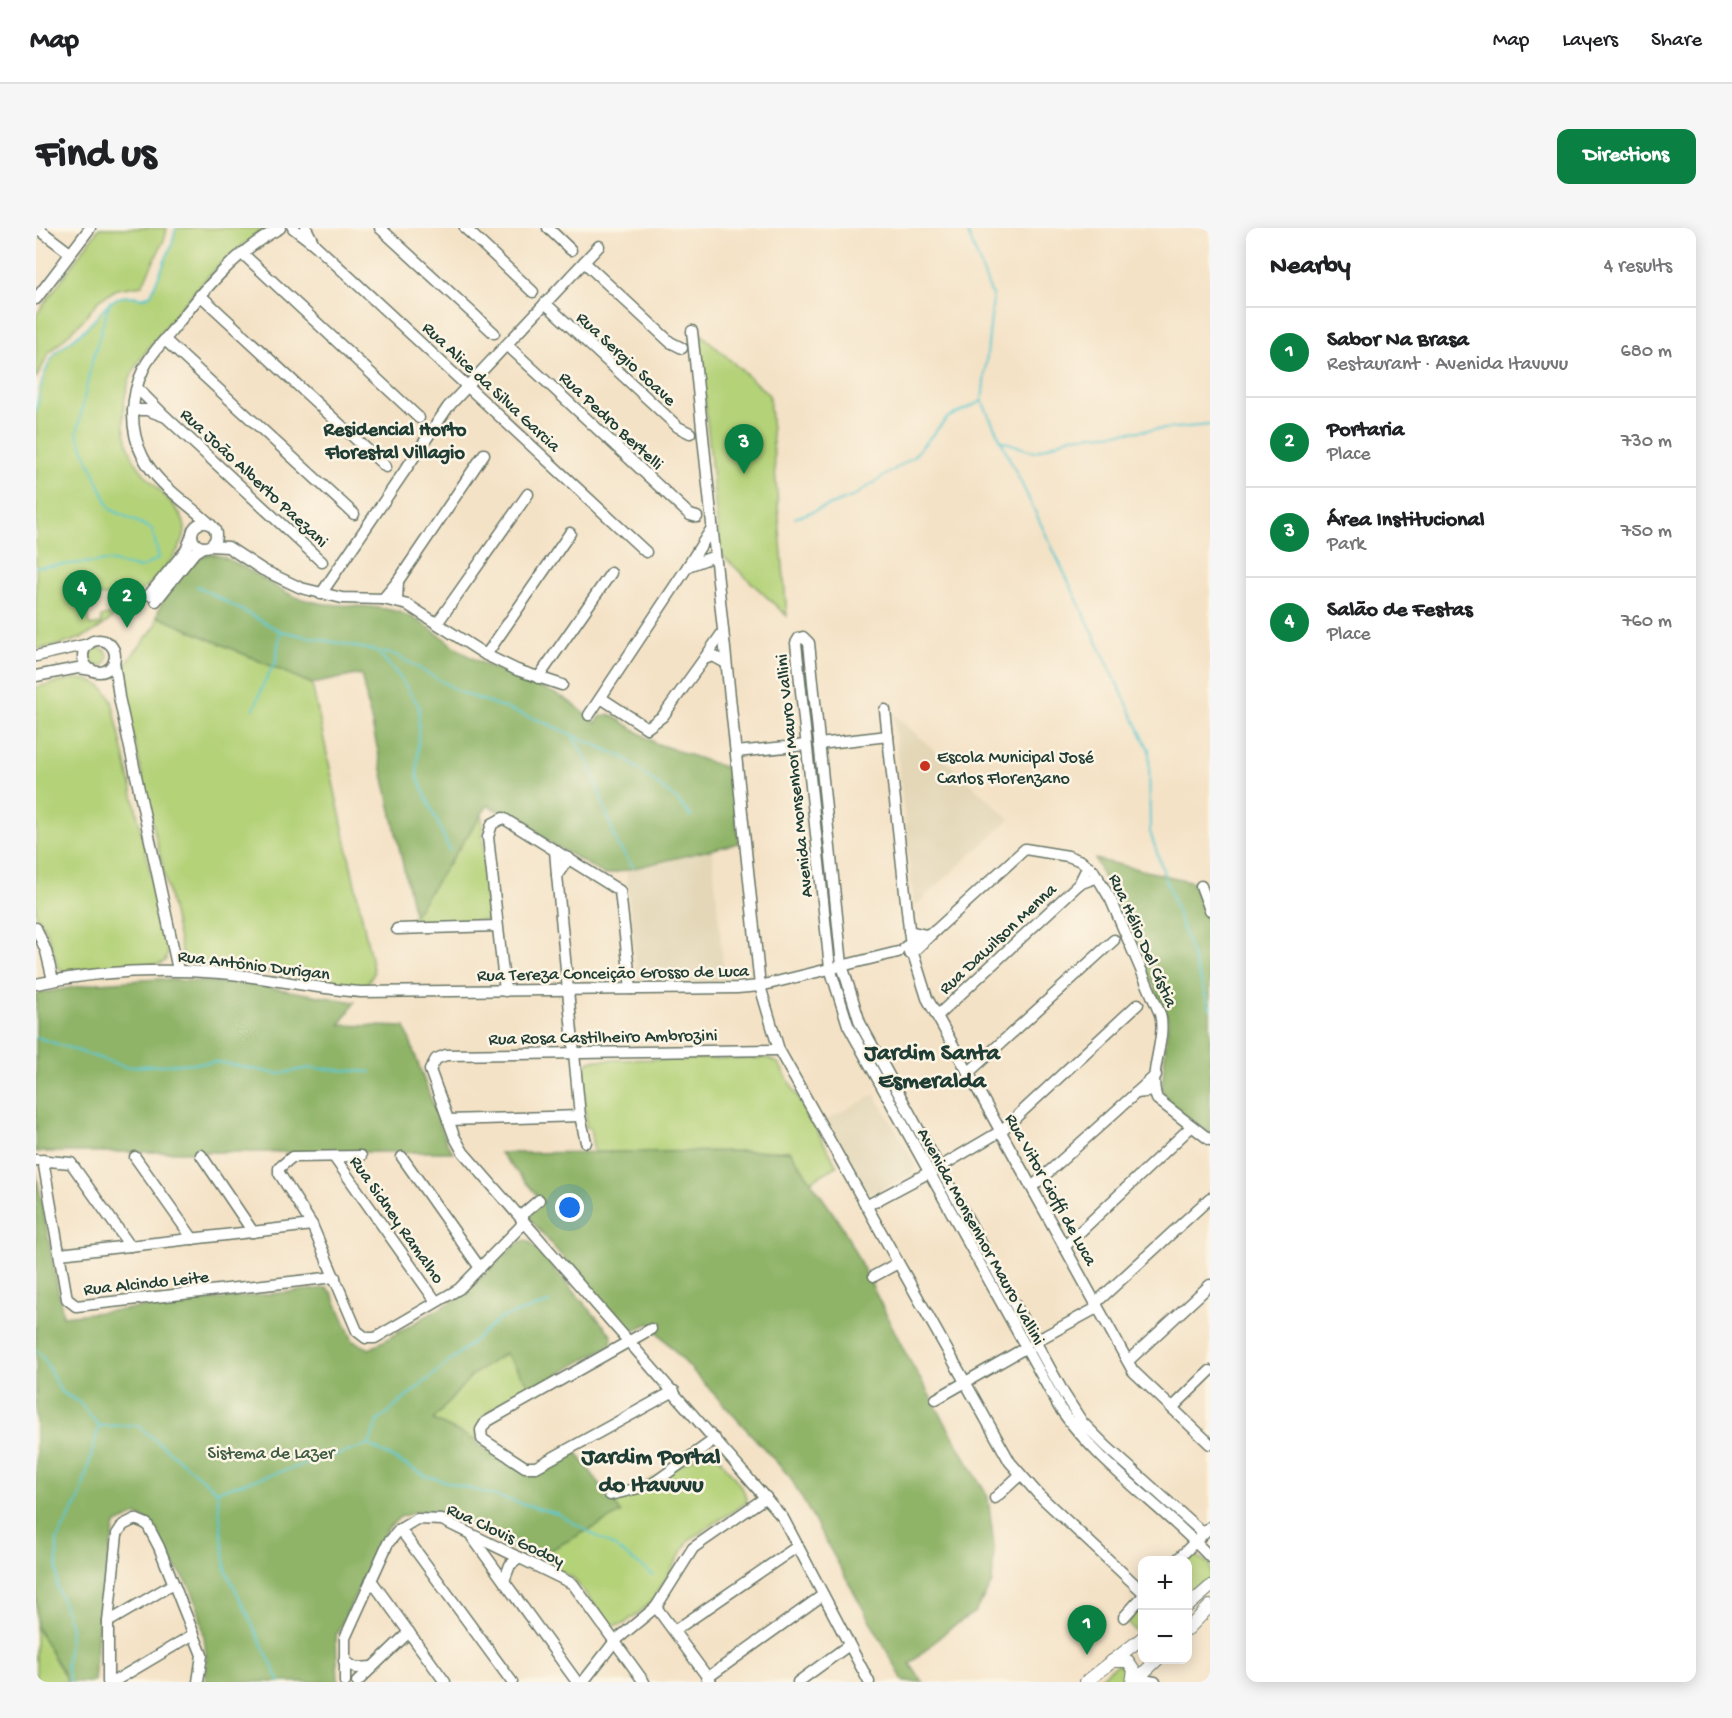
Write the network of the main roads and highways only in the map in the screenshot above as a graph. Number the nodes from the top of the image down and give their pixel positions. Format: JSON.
{"nodes":[{"id":1,"x":1210,"y":1587,"type":"edge"},
{"id":2,"x":1192,"y":1603,"type":"edge"},
{"id":3,"x":1210,"y":1606,"type":"edge"},
{"id":4,"x":1192,"y":1625,"type":"edge"},
{"id":5,"x":1138,"y":1641,"type":"edge"},
{"id":6,"x":1108,"y":1662,"type":"junction"},
{"id":7,"x":1152,"y":1664,"type":"edge"},
{"id":8,"x":1091,"y":1679,"type":"edge"},
{"id":9,"x":1134,"y":1681,"type":"edge"}],
"edges":[{"from":1,"to":2,"type":"main road"},
{"from":3,"to":4,"type":"main road"},
{"from":5,"to":6,"type":"main road"},
{"from":6,"to":8,"type":"main road"},
{"from":6,"to":9,"type":"main road"},
{"from":7,"to":9,"type":"main road"}]}
